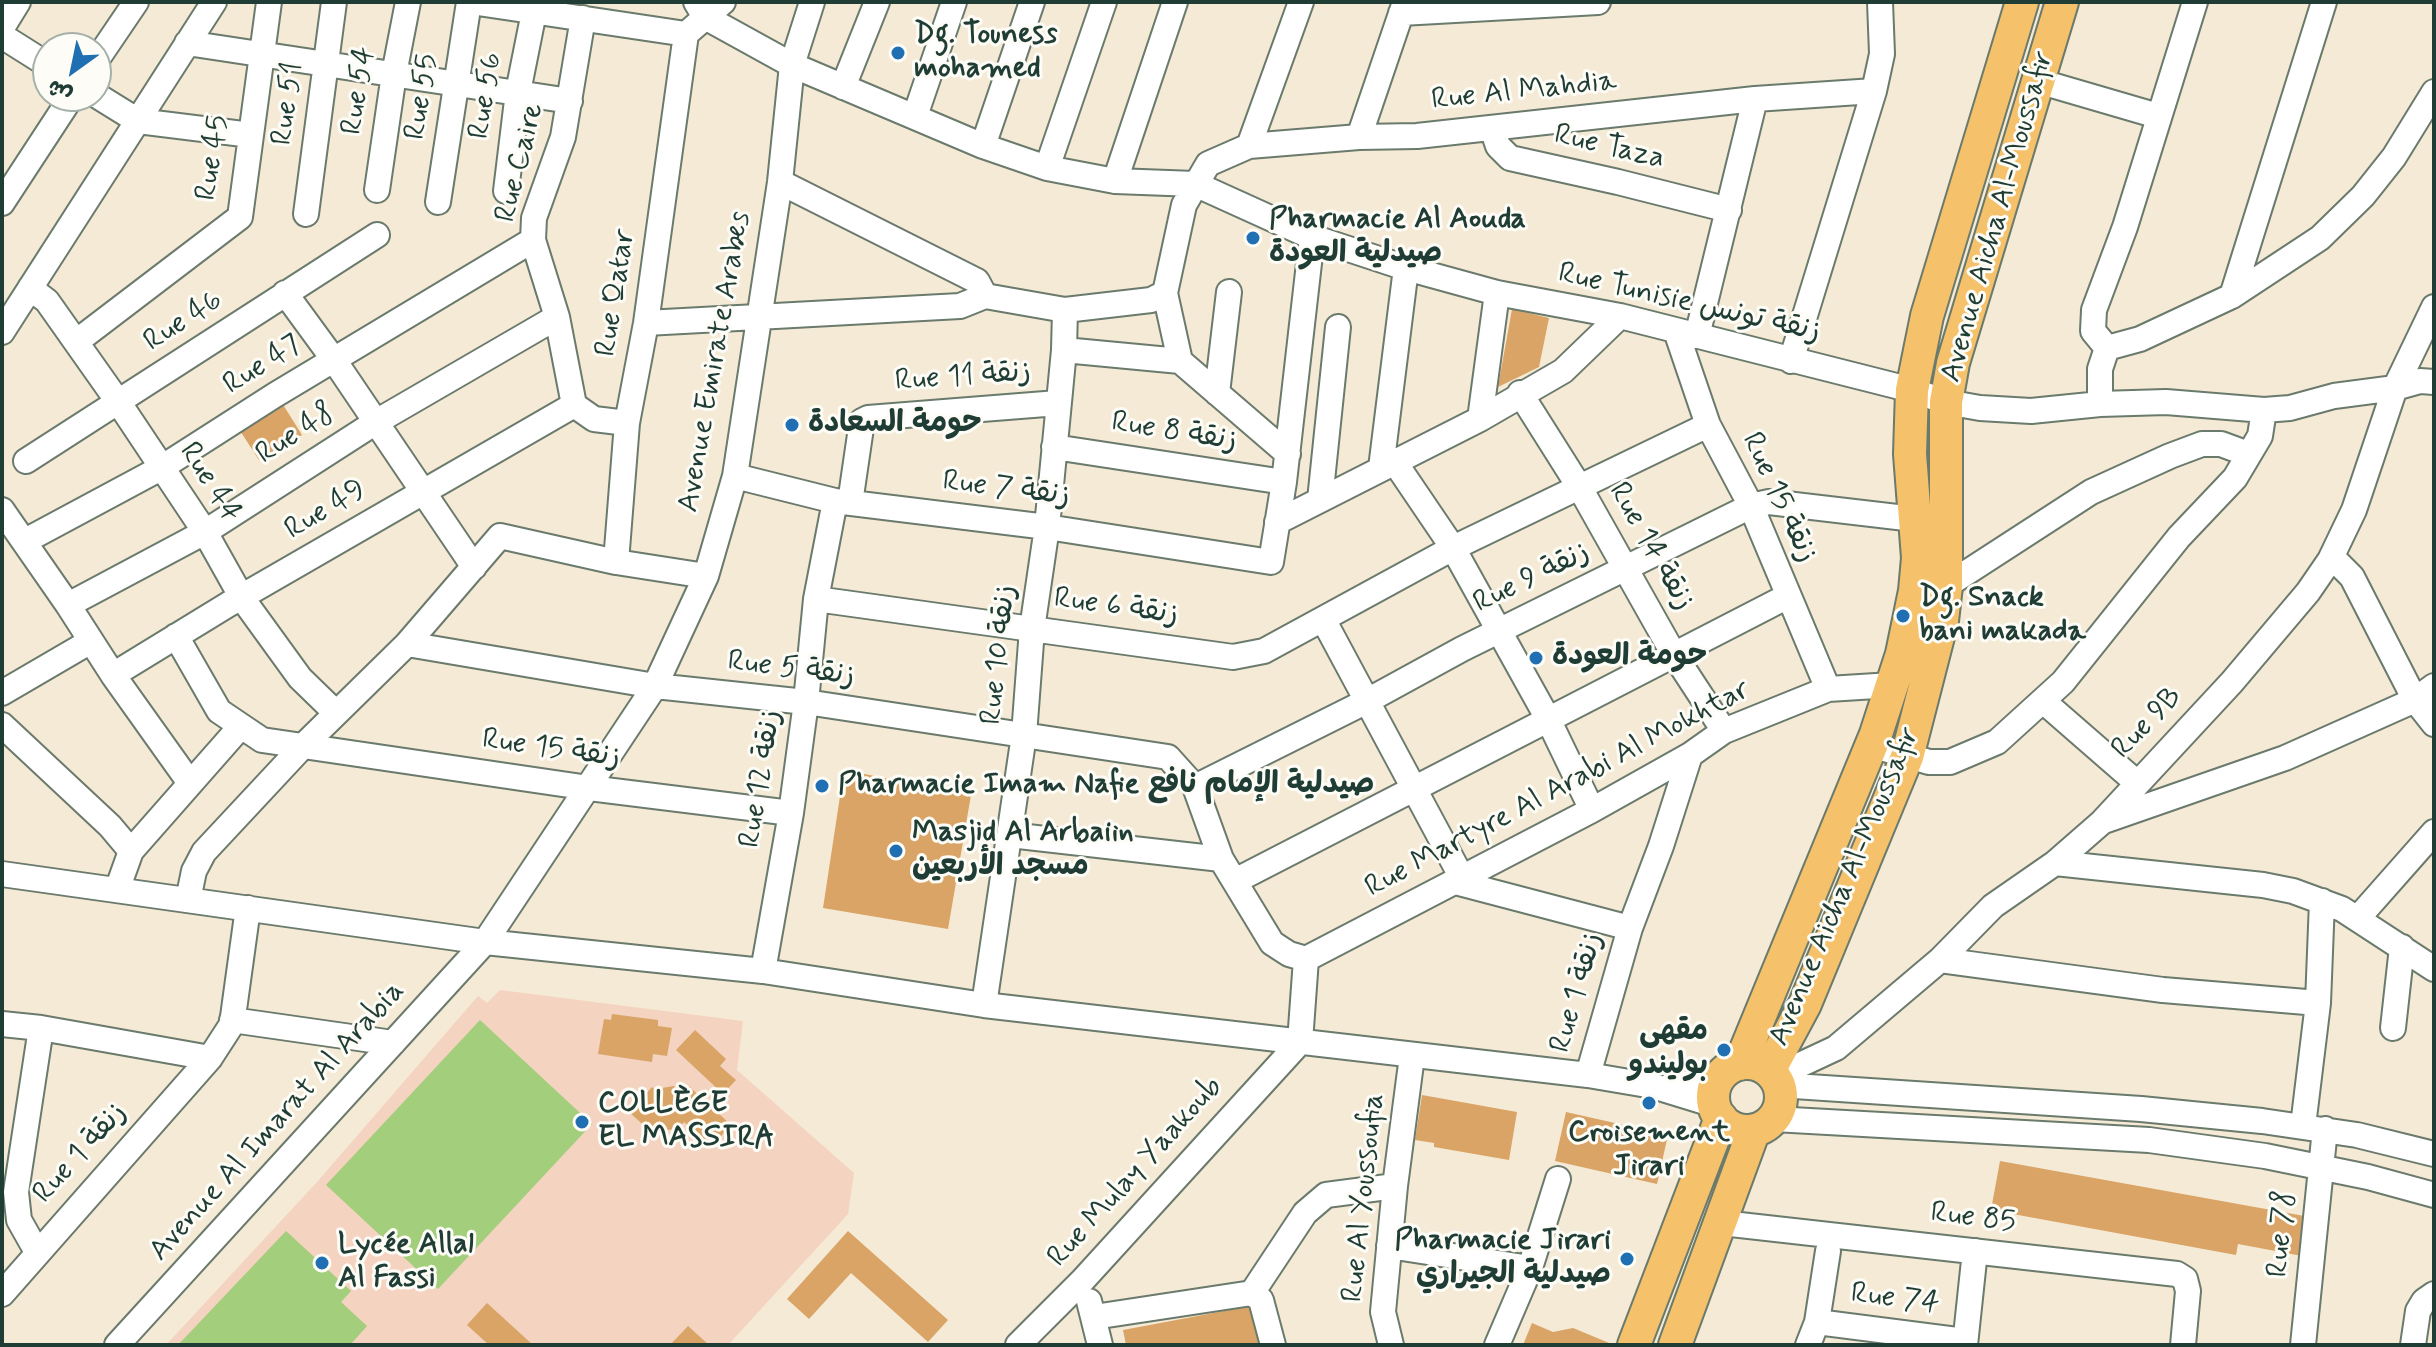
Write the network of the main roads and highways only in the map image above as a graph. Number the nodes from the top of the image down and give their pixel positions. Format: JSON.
{"nodes":[{"id":1,"x":2022,"y":2,"type":"edge"},
{"id":2,"x":2062,"y":2,"type":"edge"},
{"id":3,"x":1745,"y":1086,"type":"junction"},
{"id":4,"x":1764,"y":1124,"type":"junction"},
{"id":5,"x":1634,"y":1345,"type":"edge"},
{"id":6,"x":1675,"y":1345,"type":"edge"}],
"edges":[{"from":1,"to":3,"type":"main road","name":"Avenue Aicha Al-Moussafir"},
{"from":2,"to":3,"type":"main road","name":"Avenue Aicha Al-Moussafir"},
{"from":3,"to":4,"type":"main road"},
{"from":3,"to":4,"type":"main road"},
{"from":3,"to":5,"type":"main road","name":"Avenue Aicha Al-Moussafir"},
{"from":4,"to":6,"type":"main road"}]}
